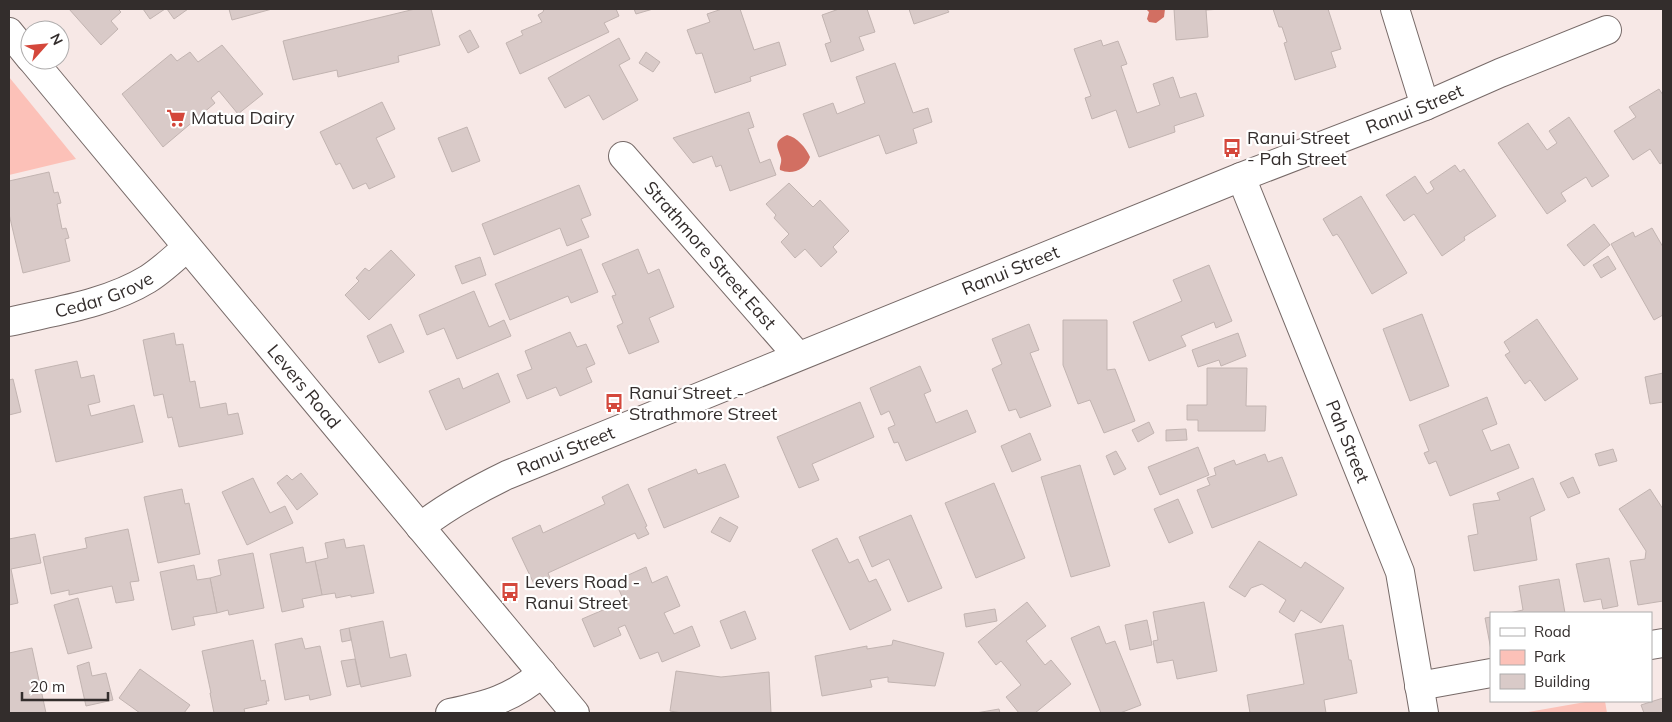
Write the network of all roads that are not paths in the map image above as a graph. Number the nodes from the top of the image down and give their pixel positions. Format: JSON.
{"nodes":[{"id":1,"x":1396,"y":9,"type":"edge"},
{"id":2,"x":1608,"y":30,"type":"dead end"},
{"id":3,"x":9,"y":32,"type":"edge"},
{"id":4,"x":20,"y":46,"type":"edge"},
{"id":5,"x":40,"y":70,"type":"edge"},
{"id":6,"x":1425,"y":106,"type":"junction"},
{"id":7,"x":623,"y":156,"type":"dead end"},
{"id":8,"x":1240,"y":177,"type":"junction"},
{"id":9,"x":187,"y":247,"type":"junction"},
{"id":10,"x":9,"y":322,"type":"edge"},
{"id":11,"x":798,"y":356,"type":"junction"},
{"id":12,"x":420,"y":526,"type":"junction"},
{"id":13,"x":542,"y":673,"type":"junction"},
{"id":14,"x":1490,"y":673,"type":"edge"},
{"id":15,"x":1419,"y":686,"type":"junction"},
{"id":16,"x":450,"y":713,"type":"edge"},
{"id":17,"x":575,"y":713,"type":"edge"},
{"id":18,"x":1424,"y":713,"type":"edge"}],
"edges":[{"from":1,"to":6,"type":"street"},
{"from":2,"to":6,"type":"street","name":"Ranui Street"},
{"from":3,"to":4,"type":"street","name":"Levers Road"},
{"from":5,"to":9,"type":"street","name":"Levers Road"},
{"from":6,"to":8,"type":"street","name":"Ranui Street"},
{"from":7,"to":11,"type":"street","name":"Strathmore Street East"},
{"from":8,"to":11,"type":"street","name":"Ranui Street"},
{"from":8,"to":15,"type":"street","name":"Pah Street"},
{"from":9,"to":10,"type":"street","name":"Cedar Grove"},
{"from":9,"to":12,"type":"street","name":"Levers Road"},
{"from":11,"to":12,"type":"street","name":"Ranui Street"},
{"from":12,"to":13,"type":"street","name":"Levers Road"},
{"from":13,"to":16,"type":"street"},
{"from":13,"to":17,"type":"street","name":"Levers Road"},
{"from":14,"to":15,"type":"street"},
{"from":15,"to":18,"type":"street","name":"Pah Street"}]}
